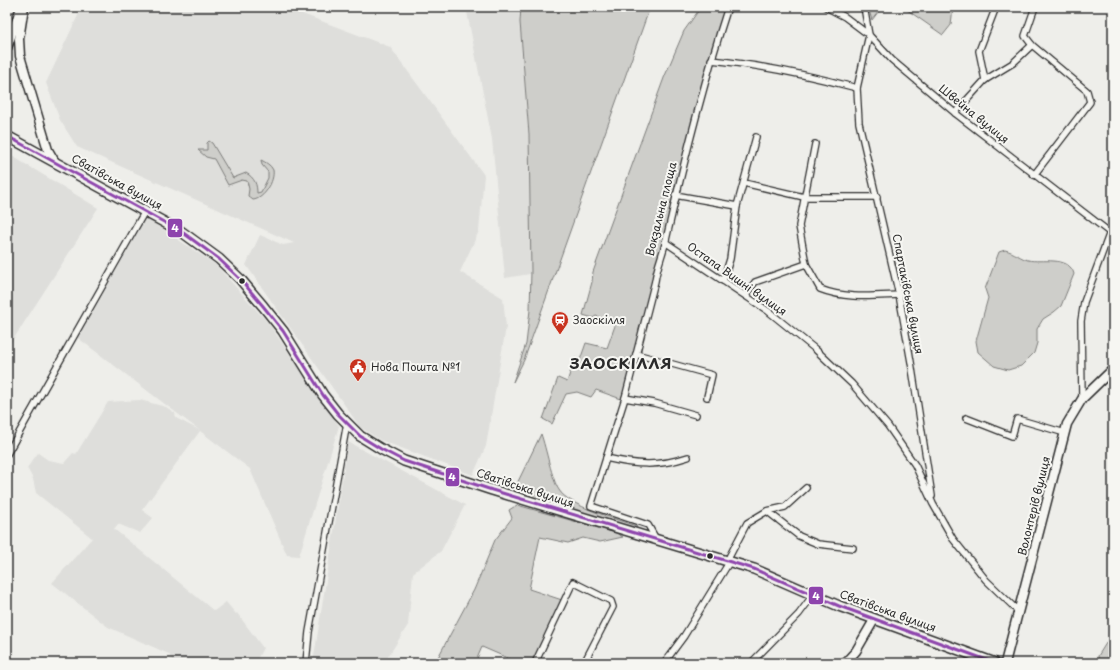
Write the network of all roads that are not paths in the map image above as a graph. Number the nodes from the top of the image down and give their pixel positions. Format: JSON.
{"nodes":[{"id":1,"x":21,"y":7,"type":"edge"},
{"id":2,"x":24,"y":7,"type":"edge"},
{"id":3,"x":728,"y":7,"type":"edge"},
{"id":4,"x":826,"y":7,"type":"edge"},
{"id":5,"x":864,"y":7,"type":"edge"},
{"id":6,"x":996,"y":7,"type":"edge"},
{"id":7,"x":1035,"y":7,"type":"edge"},
{"id":8,"x":869,"y":35,"type":"junction"},
{"id":9,"x":1032,"y":45,"type":"junction"},
{"id":10,"x":7,"y":48,"type":"edge"},
{"id":11,"x":711,"y":60,"type":"junction"},
{"id":12,"x":985,"y":80,"type":"junction"},
{"id":13,"x":857,"y":88,"type":"junction"},
{"id":14,"x":955,"y":113,"type":"junction"},
{"id":15,"x":7,"y":136,"type":"edge"},
{"id":16,"x":756,"y":137,"type":"dead end"},
{"id":17,"x":815,"y":144,"type":"dead end"},
{"id":18,"x":55,"y":162,"type":"junction"},
{"id":19,"x":1034,"y":175,"type":"junction"},
{"id":20,"x":744,"y":183,"type":"junction"},
{"id":21,"x":675,"y":195,"type":"junction"},
{"id":22,"x":804,"y":197,"type":"junction"},
{"id":23,"x":877,"y":197,"type":"junction"},
{"id":24,"x":737,"y":206,"type":"junction"},
{"id":25,"x":145,"y":211,"type":"junction"},
{"id":26,"x":1113,"y":224,"type":"edge"},
{"id":27,"x":1111,"y":234,"type":"edge"},
{"id":28,"x":665,"y":242,"type":"junction"},
{"id":29,"x":806,"y":264,"type":"junction"},
{"id":30,"x":723,"y":281,"type":"junction"},
{"id":31,"x":746,"y":295,"type":"junction"},
{"id":32,"x":898,"y":295,"type":"junction"},
{"id":33,"x":636,"y":354,"type":"junction"},
{"id":34,"x":1113,"y":369,"type":"edge"},
{"id":35,"x":706,"y":397,"type":"dead end"},
{"id":36,"x":625,"y":398,"type":"junction"},
{"id":37,"x":1082,"y":399,"type":"junction"},
{"id":38,"x":696,"y":415,"type":"dead end"},
{"id":39,"x":966,"y":418,"type":"dead end"},
{"id":40,"x":348,"y":424,"type":"junction"},
{"id":41,"x":1065,"y":433,"type":"junction"},
{"id":42,"x":7,"y":454,"type":"edge"},
{"id":43,"x":688,"y":456,"type":"dead end"},
{"id":44,"x":606,"y":458,"type":"junction"},
{"id":45,"x":806,"y":488,"type":"dead end"},
{"id":46,"x":933,"y":504,"type":"junction"},
{"id":47,"x":767,"y":511,"type":"junction"},
{"id":48,"x":656,"y":539,"type":"junction"},
{"id":49,"x":853,"y":548,"type":"dead end"},
{"id":50,"x":728,"y":561,"type":"junction"},
{"id":51,"x":813,"y":595,"type":"junction"},
{"id":52,"x":1019,"y":612,"type":"junction"},
{"id":53,"x":874,"y":620,"type":"junction"},
{"id":54,"x":306,"y":663,"type":"edge"},
{"id":55,"x":535,"y":663,"type":"edge"},
{"id":56,"x":584,"y":663,"type":"edge"},
{"id":57,"x":664,"y":663,"type":"edge"},
{"id":58,"x":751,"y":663,"type":"edge"},
{"id":59,"x":845,"y":663,"type":"edge"},
{"id":60,"x":995,"y":663,"type":"edge"},
{"id":61,"x":1005,"y":663,"type":"edge"}],
"edges":[{"from":1,"to":10,"type":"street"},
{"from":2,"to":18,"type":"street"},
{"from":3,"to":11,"type":"street","name":"Вокзальна площа"},
{"from":4,"to":8,"type":"street","name":"Швейна вулиця"},
{"from":5,"to":8,"type":"street"},
{"from":6,"to":12,"type":"street"},
{"from":7,"to":9,"type":"street"},
{"from":8,"to":13,"type":"street","name":"Спартаківська вулиця"},
{"from":8,"to":14,"type":"street","name":"Швейна вулиця"},
{"from":9,"to":12,"type":"street"},
{"from":9,"to":19,"type":"street"},
{"from":11,"to":13,"type":"street"},
{"from":11,"to":21,"type":"street","name":"Вокзальна площа"},
{"from":12,"to":14,"type":"street"},
{"from":13,"to":23,"type":"street","name":"Спартаківська вулиця"},
{"from":14,"to":19,"type":"street","name":"Швейна вулиця"},
{"from":15,"to":18,"type":"main road","name":"Сватівська вулиця"},
{"from":16,"to":20,"type":"street"},
{"from":17,"to":22,"type":"street"},
{"from":18,"to":25,"type":"main road","name":"Сватівська вулиця"},
{"from":19,"to":27,"type":"street","name":"Швейна вулиця"},
{"from":20,"to":22,"type":"street"},
{"from":20,"to":24,"type":"street"},
{"from":21,"to":24,"type":"street"},
{"from":21,"to":28,"type":"street","name":"Вокзальна площа"},
{"from":22,"to":23,"type":"street"},
{"from":22,"to":29,"type":"street"},
{"from":23,"to":32,"type":"street","name":"Спартаківська вулиця"},
{"from":24,"to":30,"type":"street"},
{"from":25,"to":40,"type":"main road","name":"Сватівська вулиця"},
{"from":25,"to":42,"type":"street"},
{"from":26,"to":27,"type":"street"},
{"from":27,"to":37,"type":"street"},
{"from":28,"to":30,"type":"street","name":"Остапа Вишні вулиця"},
{"from":28,"to":33,"type":"street","name":"Вокзальна площа"},
{"from":29,"to":31,"type":"street"},
{"from":29,"to":32,"type":"street"},
{"from":30,"to":31,"type":"street","name":"Остапа Вишні вулиця"},
{"from":31,"to":46,"type":"street","name":"Остапа Вишні вулиця"},
{"from":32,"to":46,"type":"street","name":"Спартаківська вулиця"},
{"from":33,"to":35,"type":"street"},
{"from":33,"to":36,"type":"street","name":"Вокзальна площа"},
{"from":34,"to":37,"type":"street","name":"Волонтерів вулиця"},
{"from":36,"to":38,"type":"street"},
{"from":36,"to":44,"type":"street","name":"Вокзальна площа"},
{"from":37,"to":41,"type":"street","name":"Волонтерів вулиця"},
{"from":39,"to":41,"type":"street"},
{"from":40,"to":48,"type":"main road","name":"Сватівська вулиця"},
{"from":40,"to":54,"type":"street"},
{"from":41,"to":52,"type":"street","name":"Волонтерів вулиця"},
{"from":43,"to":44,"type":"street"},
{"from":44,"to":48,"type":"street","name":"Вокзальна площа"},
{"from":45,"to":47,"type":"street"},
{"from":46,"to":52,"type":"street","name":"Остапа Вишні вулиця"},
{"from":47,"to":49,"type":"street"},
{"from":47,"to":50,"type":"street"},
{"from":48,"to":50,"type":"main road","name":"Сватівська вулиця"},
{"from":50,"to":51,"type":"main road","name":"Сватівська вулиця"},
{"from":50,"to":57,"type":"street"},
{"from":51,"to":53,"type":"main road","name":"Сватівська вулиця"},
{"from":51,"to":58,"type":"street"},
{"from":52,"to":61,"type":"street","name":"Волонтерів вулиця"},
{"from":53,"to":59,"type":"street"},
{"from":53,"to":60,"type":"main road","name":"Сватівська вулиця"},
{"from":55,"to":56,"type":"street"}]}
